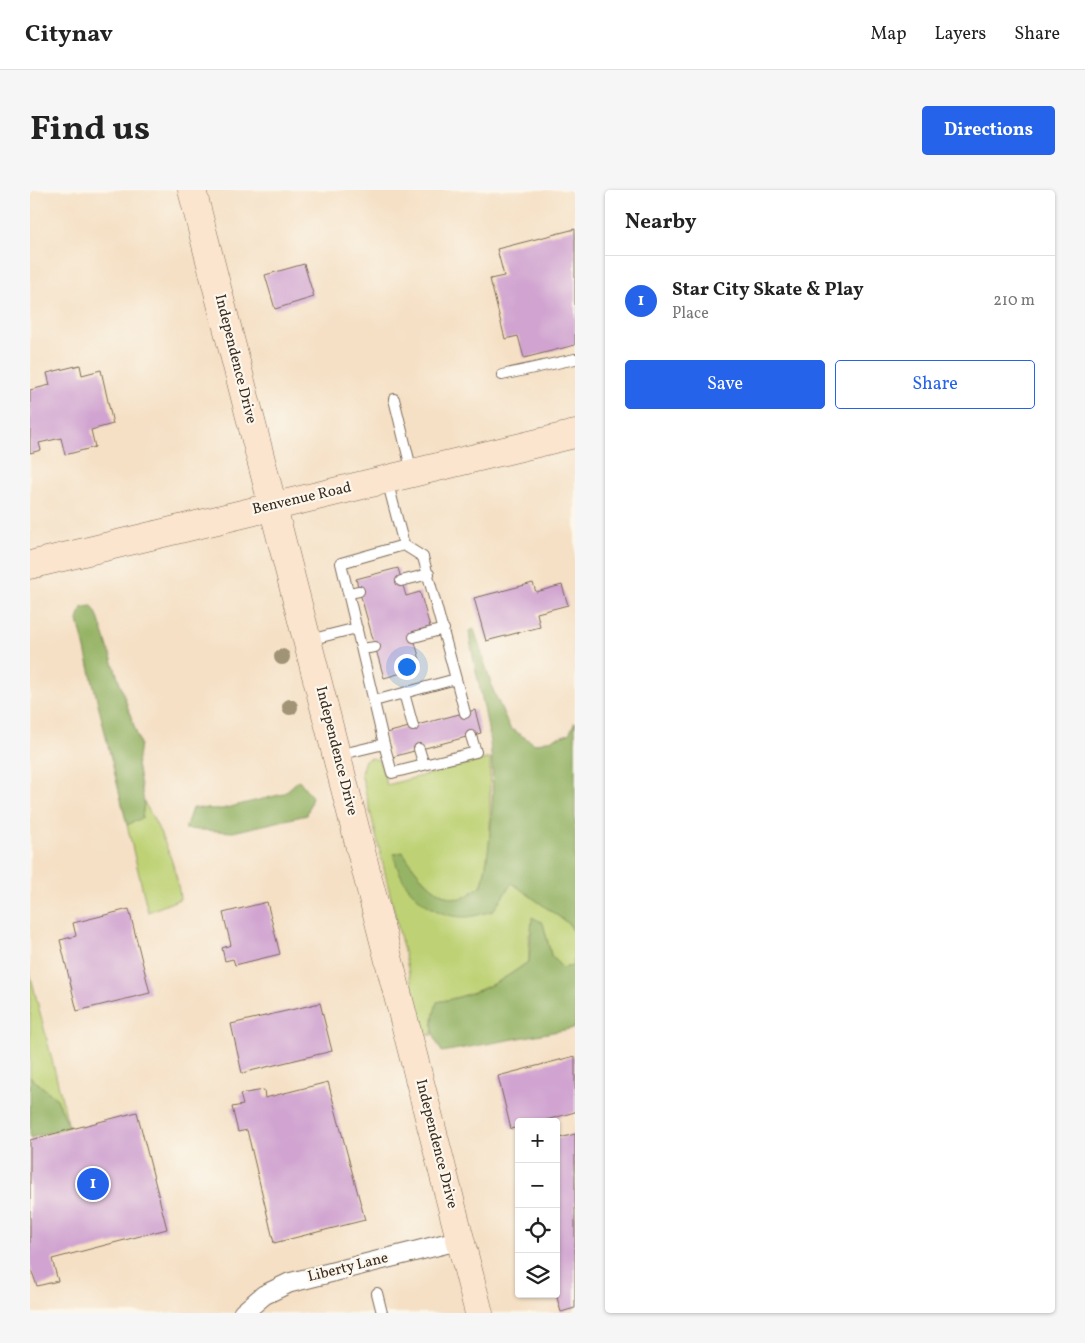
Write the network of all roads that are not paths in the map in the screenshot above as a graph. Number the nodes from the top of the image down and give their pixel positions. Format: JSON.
{"nodes":[{"id":1,"x":192,"y":190,"type":"edge"},
{"id":2,"x":575,"y":358,"type":"edge"},
{"id":3,"x":502,"y":375,"type":"dead end"},
{"id":4,"x":394,"y":399,"type":"dead end"},
{"id":5,"x":575,"y":434,"type":"edge"},
{"id":6,"x":412,"y":473,"type":"junction"},
{"id":7,"x":386,"y":479,"type":"junction"},
{"id":8,"x":273,"y":506,"type":"junction"},
{"id":9,"x":404,"y":545,"type":"junction"},
{"id":10,"x":30,"y":565,"type":"edge"},
{"id":11,"x":428,"y":574,"type":"junction"},
{"id":12,"x":401,"y":581,"type":"dead end"},
{"id":13,"x":360,"y":591,"type":"dead end"},
{"id":14,"x":349,"y":593,"type":"junction"},
{"id":15,"x":357,"y":628,"type":"junction"},
{"id":16,"x":444,"y":629,"type":"junction"},
{"id":17,"x":414,"y":637,"type":"dead end"},
{"id":18,"x":308,"y":640,"type":"junction"},
{"id":19,"x":375,"y":647,"type":"dead end"},
{"id":20,"x":362,"y":650,"type":"junction"},
{"id":21,"x":456,"y":679,"type":"junction"},
{"id":22,"x":404,"y":693,"type":"junction"},
{"id":23,"x":374,"y":701,"type":"junction"},
{"id":24,"x":465,"y":713,"type":"dead end"},
{"id":25,"x":413,"y":726,"type":"dead end"},
{"id":26,"x":471,"y":736,"type":"dead end"},
{"id":27,"x":384,"y":744,"type":"junction"},
{"id":28,"x":420,"y":749,"type":"dead end"},
{"id":29,"x":337,"y":755,"type":"junction"},
{"id":30,"x":424,"y":765,"type":"junction"},
{"id":31,"x":460,"y":1240,"type":"junction"},
{"id":32,"x":377,"y":1294,"type":"dead end"},
{"id":33,"x":243,"y":1313,"type":"edge"},
{"id":34,"x":382,"y":1313,"type":"edge"},
{"id":35,"x":479,"y":1313,"type":"edge"}],
"edges":[{"from":1,"to":8,"type":"street","name":"Independence Drive"},
{"from":2,"to":3,"type":"lane"},
{"from":4,"to":6,"type":"lane"},
{"from":5,"to":6,"type":"street","name":"Benvenue Road"},
{"from":6,"to":7,"type":"street","name":"Benvenue Road"},
{"from":7,"to":8,"type":"street","name":"Benvenue Road"},
{"from":7,"to":9,"type":"lane"},
{"from":8,"to":10,"type":"street","name":"Benvenue Road"},
{"from":8,"to":18,"type":"street","name":"Independence Drive"},
{"from":9,"to":11,"type":"lane"},
{"from":9,"to":14,"type":"lane"},
{"from":11,"to":12,"type":"lane"},
{"from":11,"to":16,"type":"lane"},
{"from":13,"to":14,"type":"lane"},
{"from":14,"to":15,"type":"lane"},
{"from":15,"to":18,"type":"lane"},
{"from":15,"to":20,"type":"lane"},
{"from":16,"to":17,"type":"lane"},
{"from":16,"to":21,"type":"lane"},
{"from":18,"to":29,"type":"street","name":"Independence Drive"},
{"from":19,"to":20,"type":"lane"},
{"from":20,"to":23,"type":"lane"},
{"from":21,"to":22,"type":"lane"},
{"from":21,"to":24,"type":"lane"},
{"from":22,"to":23,"type":"lane"},
{"from":22,"to":25,"type":"lane"},
{"from":23,"to":27,"type":"lane"},
{"from":26,"to":30,"type":"lane"},
{"from":27,"to":29,"type":"lane"},
{"from":27,"to":30,"type":"lane"},
{"from":28,"to":30,"type":"lane"},
{"from":29,"to":31,"type":"street","name":"Independence Drive"},
{"from":31,"to":33,"type":"street","name":"Liberty Lane"},
{"from":31,"to":35,"type":"street","name":"Independence Drive"},
{"from":32,"to":34,"type":"lane"}]}
